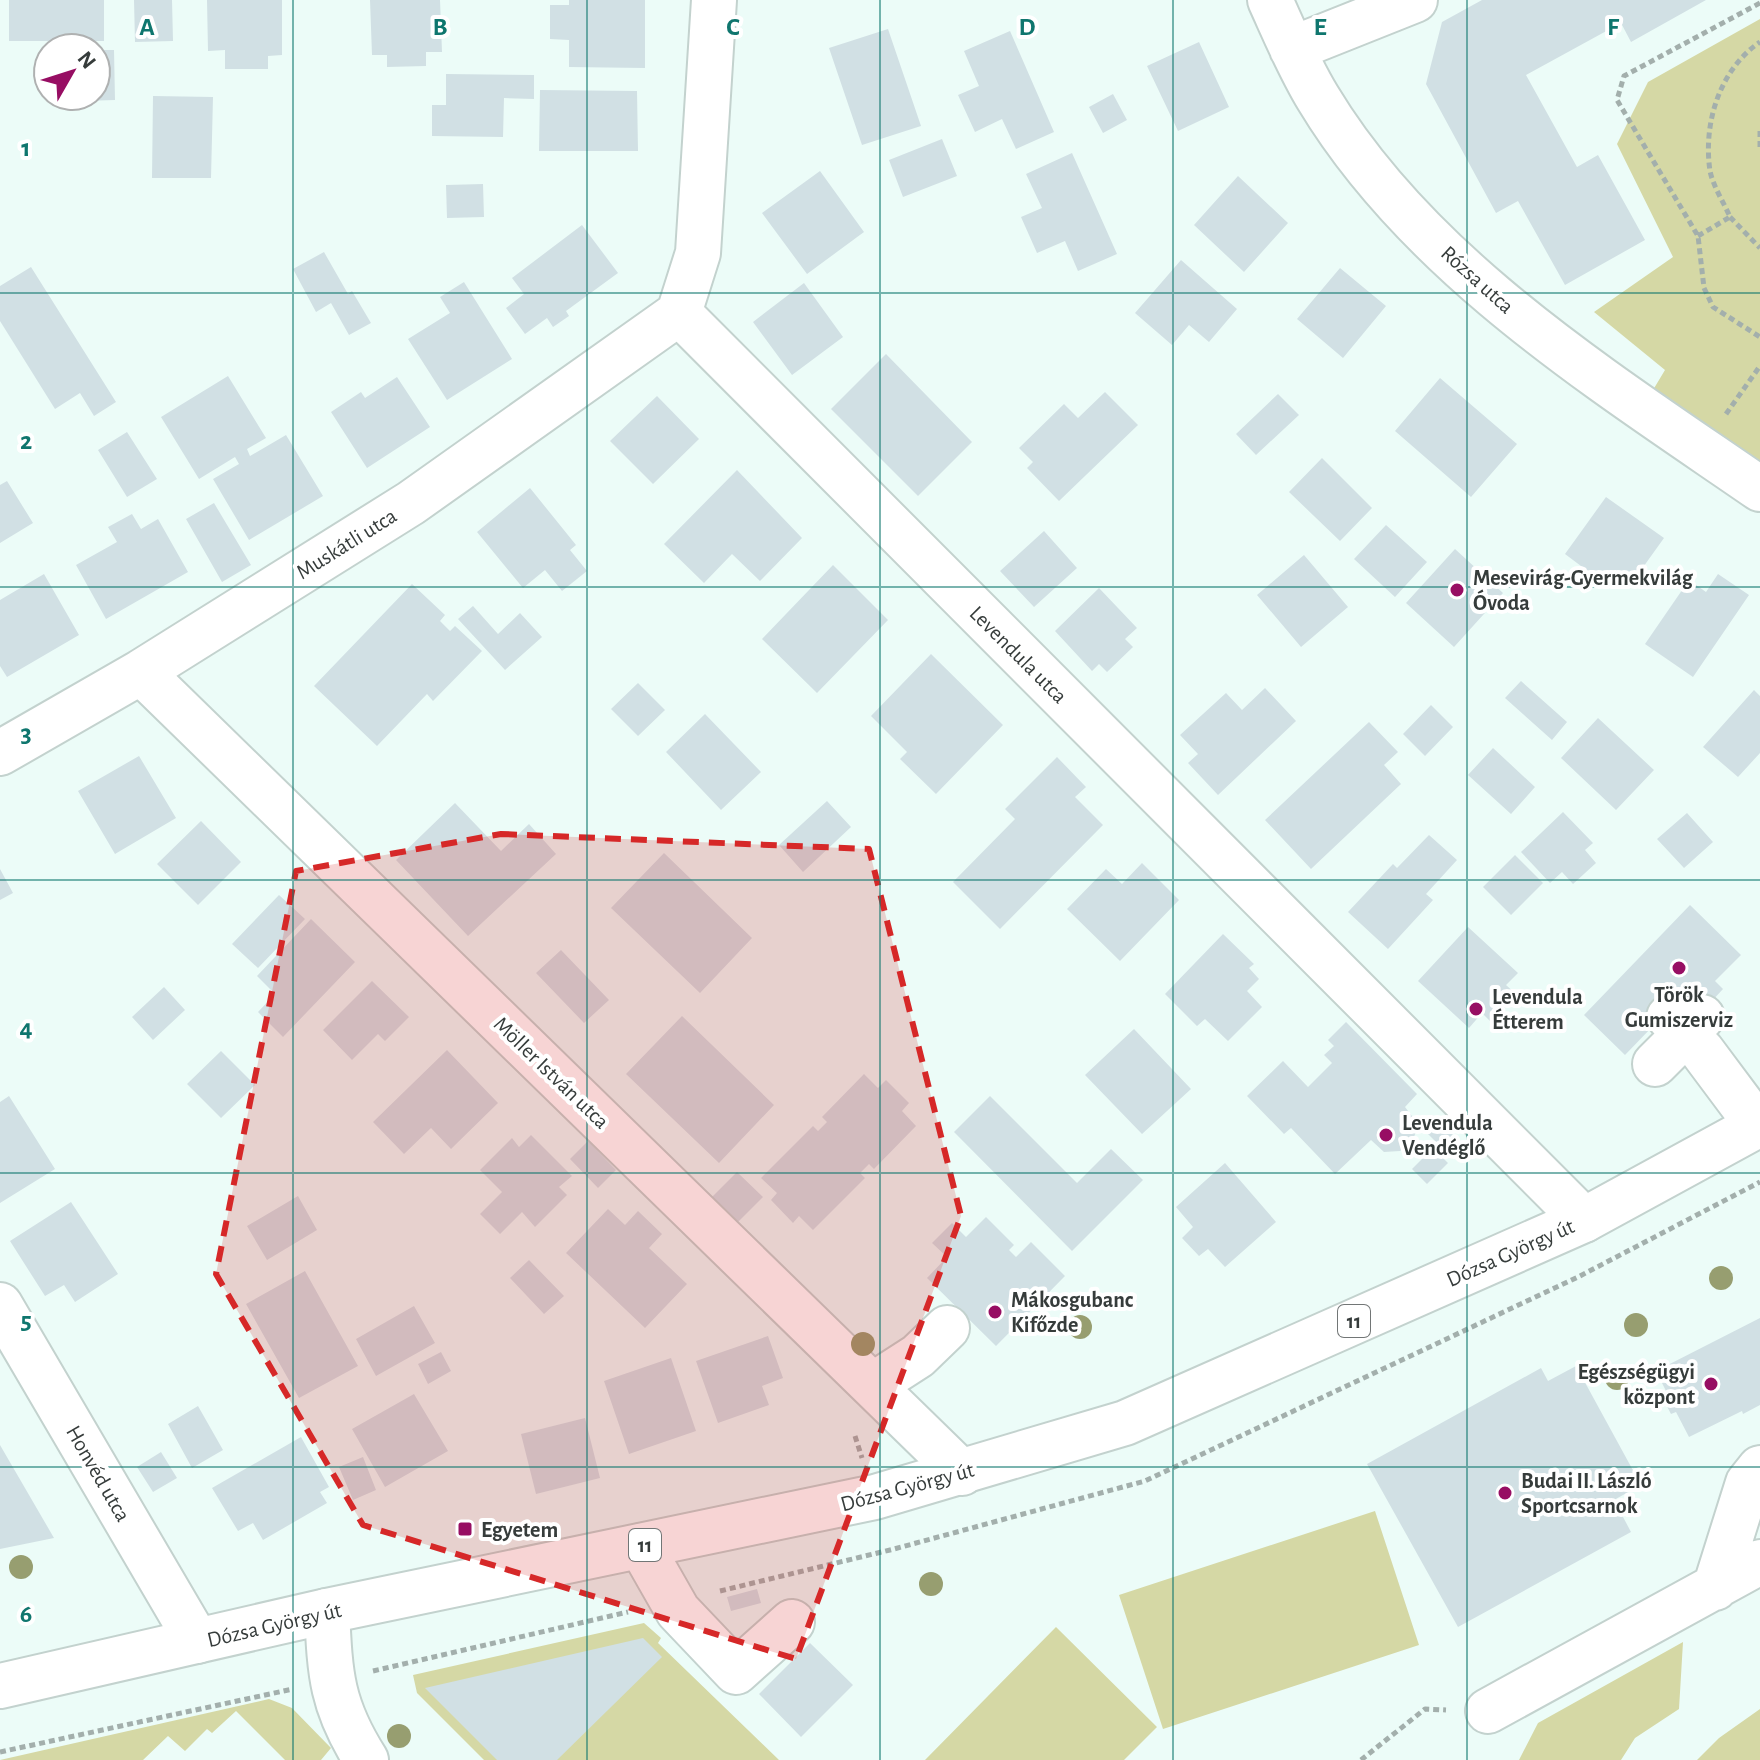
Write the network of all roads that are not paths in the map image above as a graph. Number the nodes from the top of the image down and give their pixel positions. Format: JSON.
{"nodes":[{"id":1,"x":714,"y":0,"type":"edge"},
{"id":2,"x":1270,"y":0,"type":"edge"},
{"id":3,"x":1415,"y":0,"type":"edge"},
{"id":4,"x":1292,"y":49,"type":"junction"},
{"id":5,"x":679,"y":313,"type":"junction"},
{"id":6,"x":1760,"y":489,"type":"edge"},
{"id":7,"x":141,"y":672,"type":"junction"},
{"id":8,"x":0,"y":753,"type":"edge"},
{"id":9,"x":1678,"y":1033,"type":"dead end"},
{"id":10,"x":1759,"y":1125,"type":"edge"},
{"id":11,"x":1584,"y":1220,"type":"junction"},
{"id":12,"x":0,"y":1305,"type":"edge"},
{"id":13,"x":947,"y":1328,"type":"dead end"},
{"id":14,"x":873,"y":1385,"type":"junction"},
{"id":15,"x":1760,"y":1468,"type":"edge"},
{"id":16,"x":962,"y":1473,"type":"junction"},
{"id":17,"x":641,"y":1546,"type":"junction"},
{"id":18,"x":1760,"y":1562,"type":"edge"},
{"id":19,"x":1715,"y":1588,"type":"junction"},
{"id":20,"x":327,"y":1611,"type":"junction"},
{"id":21,"x":792,"y":1622,"type":"dead end"},
{"id":22,"x":197,"y":1641,"type":"junction"},
{"id":23,"x":0,"y":1686,"type":"edge"},
{"id":24,"x":1488,"y":1711,"type":"road end"},
{"id":25,"x":366,"y":1760,"type":"edge"}],
"edges":[{"from":1,"to":5,"type":"street"},
{"from":2,"to":4,"type":"street","name":"Rózsa utca"},
{"from":3,"to":4,"type":"street"},
{"from":4,"to":6,"type":"street","name":"Rózsa utca"},
{"from":5,"to":7,"type":"street","name":"Muskátli utca"},
{"from":5,"to":11,"type":"street","name":"Levendula utca"},
{"from":7,"to":8,"type":"street","name":"Muskátli utca"},
{"from":7,"to":14,"type":"street","name":"Möller István utca"},
{"from":9,"to":10,"type":"street"},
{"from":10,"to":11,"type":"street","name":"Dózsa György út","number":"11"},
{"from":11,"to":16,"type":"street","name":"Dózsa György út","number":"11"},
{"from":12,"to":22,"type":"street","name":"Honvéd utca"},
{"from":13,"to":14,"type":"street"},
{"from":14,"to":16,"type":"street","name":"Möller István utca"},
{"from":15,"to":19,"type":"street"},
{"from":16,"to":17,"type":"street","name":"Dózsa György út","number":"11"},
{"from":17,"to":20,"type":"street","name":"Dózsa György út","number":"11"},
{"from":17,"to":21,"type":"street"},
{"from":18,"to":19,"type":"street"},
{"from":19,"to":24,"type":"street"},
{"from":20,"to":22,"type":"street","name":"Dózsa György út","number":"11"},
{"from":20,"to":25,"type":"street"},
{"from":22,"to":23,"type":"street","name":"Dózsa György út","number":"11"}]}
